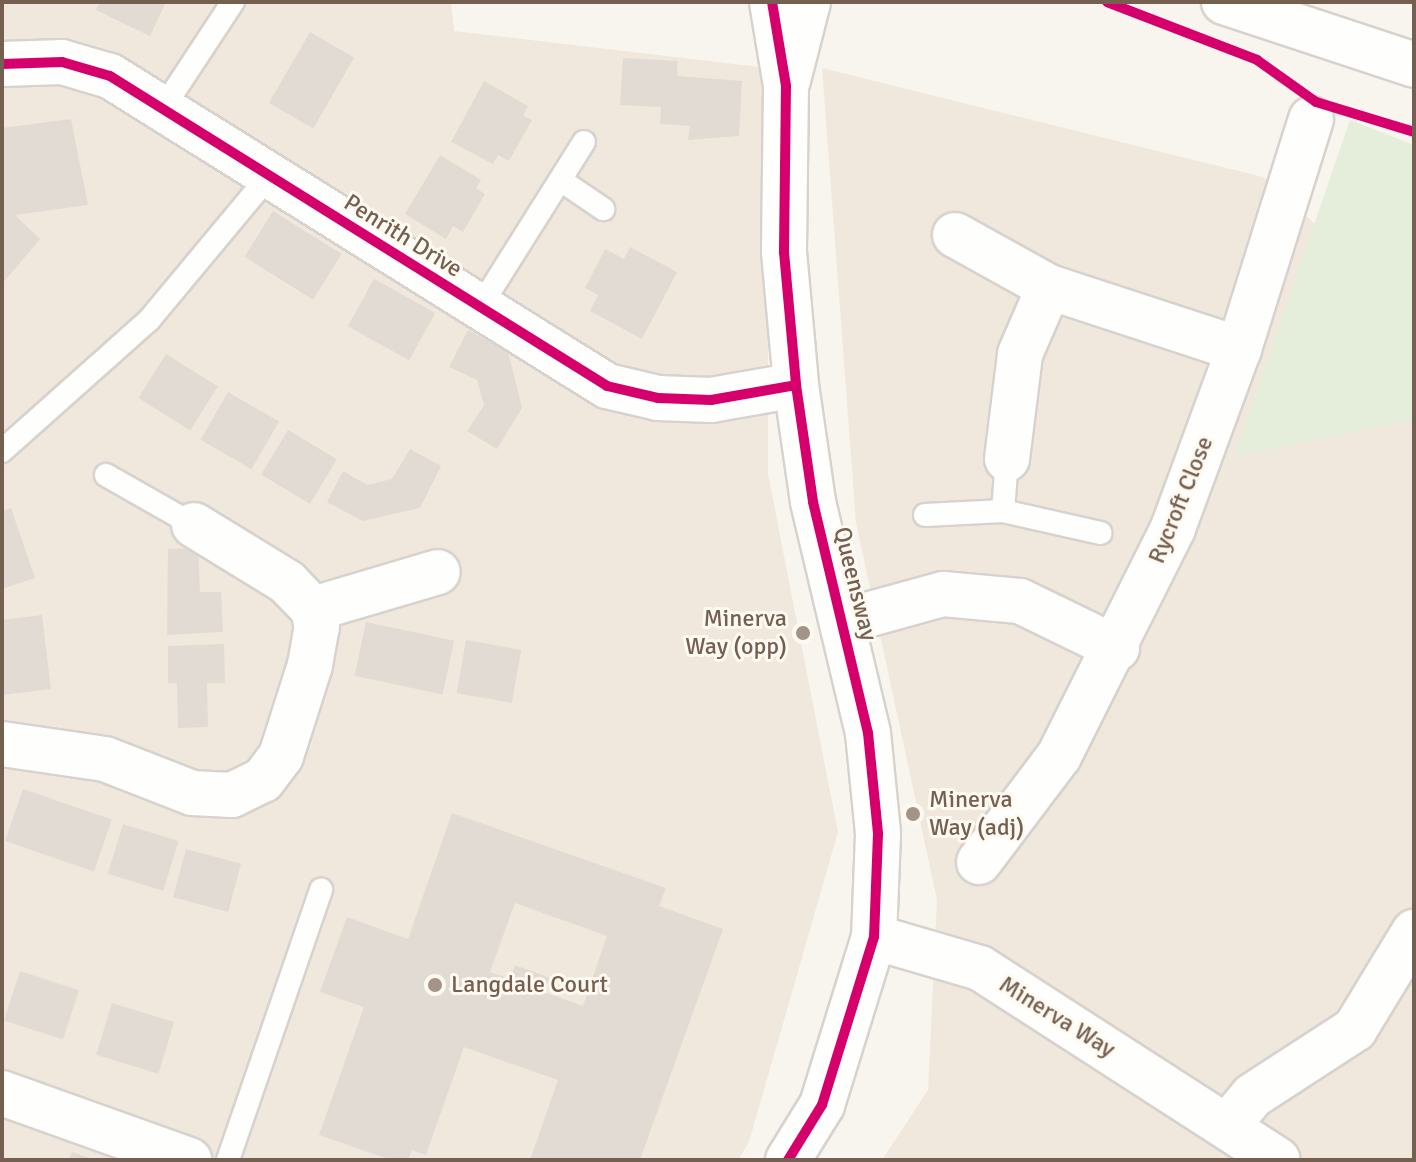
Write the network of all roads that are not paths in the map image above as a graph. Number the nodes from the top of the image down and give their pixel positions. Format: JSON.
{"nodes":[{"id":1,"x":233,"y":2,"type":"edge"},
{"id":2,"x":772,"y":2,"type":"edge"},
{"id":3,"x":808,"y":2,"type":"edge"},
{"id":4,"x":1224,"y":2,"type":"edge"},
{"id":5,"x":2,"y":64,"type":"edge"},
{"id":6,"x":1414,"y":65,"type":"edge"},
{"id":7,"x":786,"y":86,"type":"junction"},
{"id":8,"x":163,"y":108,"type":"junction"},
{"id":9,"x":1311,"y":119,"type":"dead end"},
{"id":10,"x":584,"y":142,"type":"dead end"},
{"id":11,"x":268,"y":177,"type":"junction"},
{"id":12,"x":562,"y":181,"type":"junction"},
{"id":13,"x":603,"y":209,"type":"dead end"},
{"id":14,"x":955,"y":235,"type":"dead end"},
{"id":15,"x":1049,"y":287,"type":"junction"},
{"id":16,"x":480,"y":307,"type":"junction"},
{"id":17,"x":1239,"y":349,"type":"junction"},
{"id":18,"x":796,"y":385,"type":"junction"},
{"id":19,"x":2,"y":451,"type":"edge"},
{"id":20,"x":1007,"y":459,"type":"joint"},
{"id":21,"x":106,"y":475,"type":"dead end"},
{"id":22,"x":1003,"y":511,"type":"junction"},
{"id":23,"x":925,"y":515,"type":"dead end"},
{"id":24,"x":194,"y":525,"type":"joint"},
{"id":25,"x":1101,"y":533,"type":"dead end"},
{"id":26,"x":438,"y":572,"type":"dead end"},
{"id":27,"x":313,"y":609,"type":"junction"},
{"id":28,"x":845,"y":621,"type":"junction"},
{"id":29,"x":1117,"y":648,"type":"junction"},
{"id":30,"x":2,"y":744,"type":"edge"},
{"id":31,"x":979,"y":862,"type":"dead end"},
{"id":32,"x":321,"y":890,"type":"dead end"},
{"id":33,"x":1414,"y":932,"type":"edge"},
{"id":34,"x":874,"y":937,"type":"junction"},
{"id":35,"x":2,"y":1093,"type":"edge"},
{"id":36,"x":1228,"y":1125,"type":"junction"},
{"id":37,"x":189,"y":1160,"type":"edge"},
{"id":38,"x":228,"y":1160,"type":"edge"},
{"id":39,"x":788,"y":1160,"type":"edge"},
{"id":40,"x":1278,"y":1160,"type":"edge"}],
"edges":[{"from":1,"to":8,"type":"lane"},
{"from":2,"to":7,"type":"street","name":"Queensway"},
{"from":3,"to":7,"type":"street","name":"Queensway"},
{"from":4,"to":6,"type":"street"},
{"from":5,"to":8,"type":"street","name":"Penrith Drive"},
{"from":7,"to":18,"type":"street","name":"Queensway"},
{"from":8,"to":11,"type":"street","name":"Penrith Drive"},
{"from":9,"to":17,"type":"street","name":"Rycroft Close"},
{"from":10,"to":12,"type":"lane","name":"Penrith Drive"},
{"from":11,"to":16,"type":"street","name":"Penrith Drive"},
{"from":11,"to":19,"type":"lane"},
{"from":12,"to":13,"type":"lane"},
{"from":12,"to":16,"type":"lane","name":"Penrith Drive"},
{"from":14,"to":15,"type":"street"},
{"from":15,"to":17,"type":"street"},
{"from":15,"to":20,"type":"street"},
{"from":16,"to":18,"type":"street","name":"Penrith Drive"},
{"from":17,"to":29,"type":"street","name":"Rycroft Close"},
{"from":18,"to":28,"type":"street","name":"Queensway"},
{"from":20,"to":22,"type":"lane"},
{"from":21,"to":24,"type":"lane"},
{"from":22,"to":23,"type":"lane"},
{"from":22,"to":25,"type":"lane"},
{"from":24,"to":27,"type":"street"},
{"from":26,"to":27,"type":"street"},
{"from":27,"to":30,"type":"street"},
{"from":28,"to":29,"type":"street"},
{"from":28,"to":34,"type":"street","name":"Queensway"},
{"from":29,"to":31,"type":"street","name":"Rycroft Close"},
{"from":32,"to":38,"type":"lane"},
{"from":33,"to":36,"type":"street"},
{"from":34,"to":36,"type":"street","name":"Minerva Way"},
{"from":34,"to":39,"type":"street","name":"Queensway"},
{"from":35,"to":37,"type":"street"},
{"from":36,"to":40,"type":"street","name":"Minerva Way"}]}
